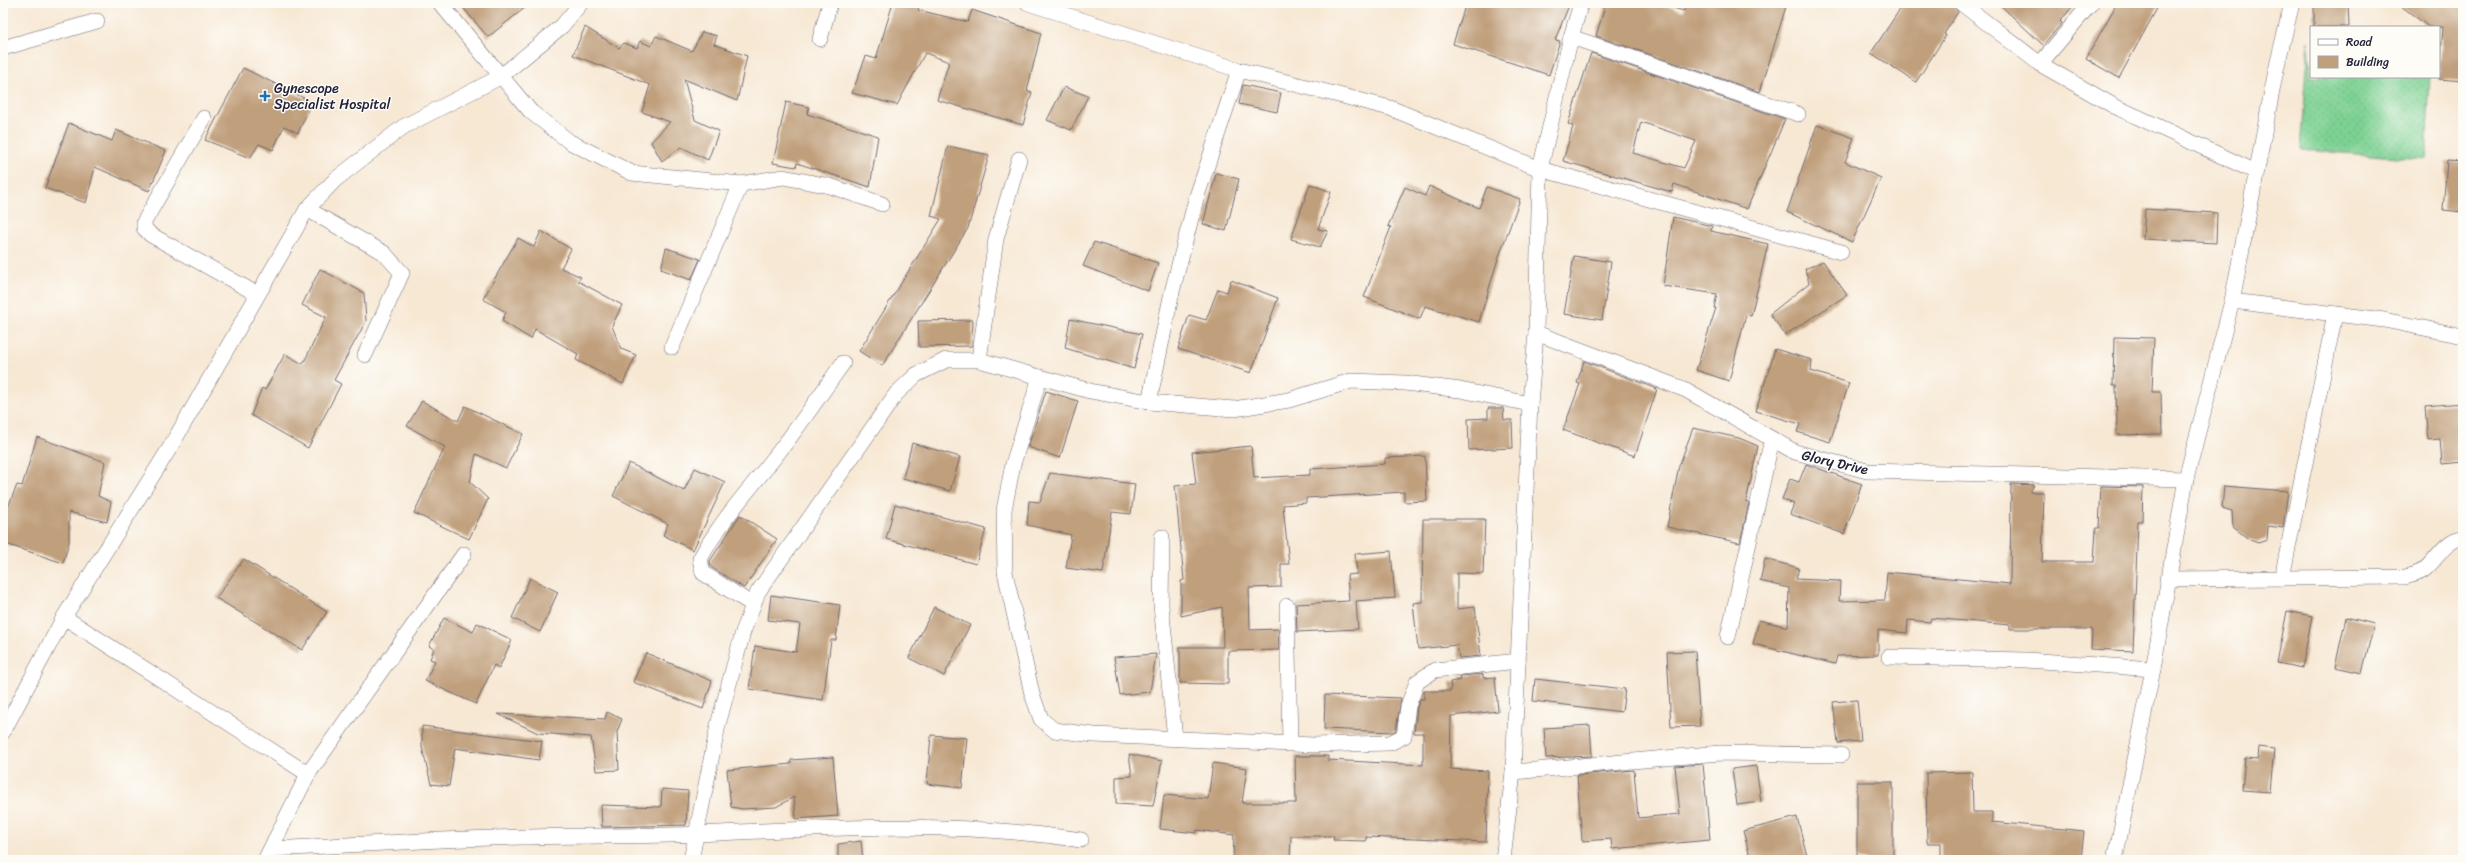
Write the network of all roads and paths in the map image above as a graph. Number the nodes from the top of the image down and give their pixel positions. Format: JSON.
{"nodes":[{"id":1,"x":440,"y":3,"type":"edge"},
{"id":2,"x":582,"y":3,"type":"edge"},
{"id":3,"x":830,"y":3,"type":"edge"},
{"id":4,"x":1028,"y":3,"type":"edge"},
{"id":5,"x":1581,"y":3,"type":"edge"},
{"id":6,"x":1961,"y":3,"type":"edge"},
{"id":7,"x":2091,"y":3,"type":"edge"},
{"id":8,"x":2292,"y":3,"type":"edge"},
{"id":9,"x":97,"y":22,"type":"dead end"},
{"id":10,"x":1571,"y":37,"type":"junction"},
{"id":11,"x":820,"y":39,"type":"dead end"},
{"id":12,"x":3,"y":48,"type":"edge"},
{"id":13,"x":2040,"y":64,"type":"junction"},
{"id":14,"x":1239,"y":70,"type":"junction"},
{"id":15,"x":500,"y":77,"type":"junction"},
{"id":16,"x":1798,"y":114,"type":"dead end"},
{"id":17,"x":204,"y":118,"type":"dead end"},
{"id":18,"x":1019,"y":159,"type":"dead end"},
{"id":19,"x":1540,"y":169,"type":"junction"},
{"id":20,"x":2256,"y":172,"type":"junction"},
{"id":21,"x":741,"y":184,"type":"junction"},
{"id":22,"x":882,"y":204,"type":"dead end"},
{"id":23,"x":307,"y":209,"type":"junction"},
{"id":24,"x":1841,"y":252,"type":"dead end"},
{"id":25,"x":257,"y":294,"type":"junction"},
{"id":26,"x":2232,"y":301,"type":"junction"},
{"id":27,"x":2335,"y":314,"type":"junction"},
{"id":28,"x":1536,"y":333,"type":"junction"},
{"id":29,"x":2463,"y":336,"type":"edge"},
{"id":30,"x":672,"y":347,"type":"dead end"},
{"id":31,"x":365,"y":355,"type":"dead end"},
{"id":32,"x":979,"y":360,"type":"junction"},
{"id":33,"x":843,"y":363,"type":"dead end"},
{"id":34,"x":1040,"y":377,"type":"junction"},
{"id":35,"x":1149,"y":402,"type":"junction"},
{"id":36,"x":1530,"y":404,"type":"junction"},
{"id":37,"x":1772,"y":439,"type":"junction"},
{"id":38,"x":2186,"y":479,"type":"junction"},
{"id":39,"x":1162,"y":537,"type":"dead end"},
{"id":40,"x":2463,"y":538,"type":"edge"},
{"id":41,"x":464,"y":554,"type":"dead end"},
{"id":42,"x":2282,"y":578,"type":"junction"},
{"id":43,"x":2167,"y":579,"type":"junction"},
{"id":44,"x":753,"y":605,"type":"junction"},
{"id":45,"x":1287,"y":606,"type":"dead end"},
{"id":46,"x":64,"y":617,"type":"junction"},
{"id":47,"x":1728,"y":638,"type":"dead end"},
{"id":48,"x":1889,"y":657,"type":"dead end"},
{"id":49,"x":1518,"y":661,"type":"junction"},
{"id":50,"x":2153,"y":669,"type":"junction"},
{"id":51,"x":3,"y":732,"type":"edge"},
{"id":52,"x":1175,"y":738,"type":"junction"},
{"id":53,"x":1290,"y":743,"type":"junction"},
{"id":54,"x":1841,"y":755,"type":"dead end"},
{"id":55,"x":1513,"y":772,"type":"junction"},
{"id":56,"x":308,"y":774,"type":"junction"},
{"id":57,"x":697,"y":834,"type":"junction"},
{"id":58,"x":1081,"y":840,"type":"dead end"},
{"id":59,"x":268,"y":854,"type":"edge"},
{"id":60,"x":692,"y":860,"type":"edge"},
{"id":61,"x":1503,"y":860,"type":"edge"},
{"id":62,"x":2115,"y":860,"type":"edge"}],
"edges":[{"from":1,"to":15,"type":"street"},
{"from":2,"to":15,"type":"street"},
{"from":3,"to":11,"type":"street"},
{"from":4,"to":14,"type":"street"},
{"from":5,"to":10,"type":"street"},
{"from":6,"to":13,"type":"street"},
{"from":7,"to":13,"type":"street"},
{"from":8,"to":20,"type":"street"},
{"from":9,"to":12,"type":"street"},
{"from":10,"to":16,"type":"street"},
{"from":10,"to":19,"type":"street"},
{"from":13,"to":20,"type":"street"},
{"from":14,"to":19,"type":"street"},
{"from":14,"to":35,"type":"street"},
{"from":15,"to":21,"type":"street"},
{"from":15,"to":23,"type":"street"},
{"from":17,"to":25,"type":"street"},
{"from":18,"to":32,"type":"street"},
{"from":19,"to":24,"type":"street"},
{"from":19,"to":28,"type":"street"},
{"from":20,"to":26,"type":"street"},
{"from":21,"to":22,"type":"street"},
{"from":21,"to":30,"type":"street"},
{"from":23,"to":25,"type":"street"},
{"from":23,"to":31,"type":"street"},
{"from":25,"to":46,"type":"street"},
{"from":26,"to":27,"type":"street"},
{"from":26,"to":38,"type":"street"},
{"from":27,"to":29,"type":"street"},
{"from":27,"to":42,"type":"street"},
{"from":28,"to":36,"type":"street"},
{"from":28,"to":37,"type":"street","name":"Glory Drive"},
{"from":32,"to":34,"type":"street"},
{"from":32,"to":44,"type":"street"},
{"from":33,"to":44,"type":"street"},
{"from":34,"to":35,"type":"street"},
{"from":34,"to":52,"type":"street"},
{"from":35,"to":36,"type":"street"},
{"from":36,"to":49,"type":"street"},
{"from":37,"to":38,"type":"street","name":"Glory Drive"},
{"from":37,"to":47,"type":"street"},
{"from":38,"to":43,"type":"street"},
{"from":39,"to":52,"type":"street"},
{"from":40,"to":42,"type":"street"},
{"from":41,"to":56,"type":"street"},
{"from":42,"to":43,"type":"street"},
{"from":43,"to":50,"type":"street"},
{"from":44,"to":57,"type":"street"},
{"from":45,"to":53,"type":"street"},
{"from":46,"to":51,"type":"street"},
{"from":46,"to":56,"type":"street"},
{"from":48,"to":50,"type":"street"},
{"from":49,"to":53,"type":"street"},
{"from":49,"to":55,"type":"street"},
{"from":50,"to":62,"type":"street"},
{"from":52,"to":53,"type":"street"},
{"from":54,"to":55,"type":"street"},
{"from":55,"to":61,"type":"street"},
{"from":56,"to":59,"type":"street"},
{"from":57,"to":58,"type":"street"},
{"from":57,"to":59,"type":"street"},
{"from":57,"to":60,"type":"street"}]}
